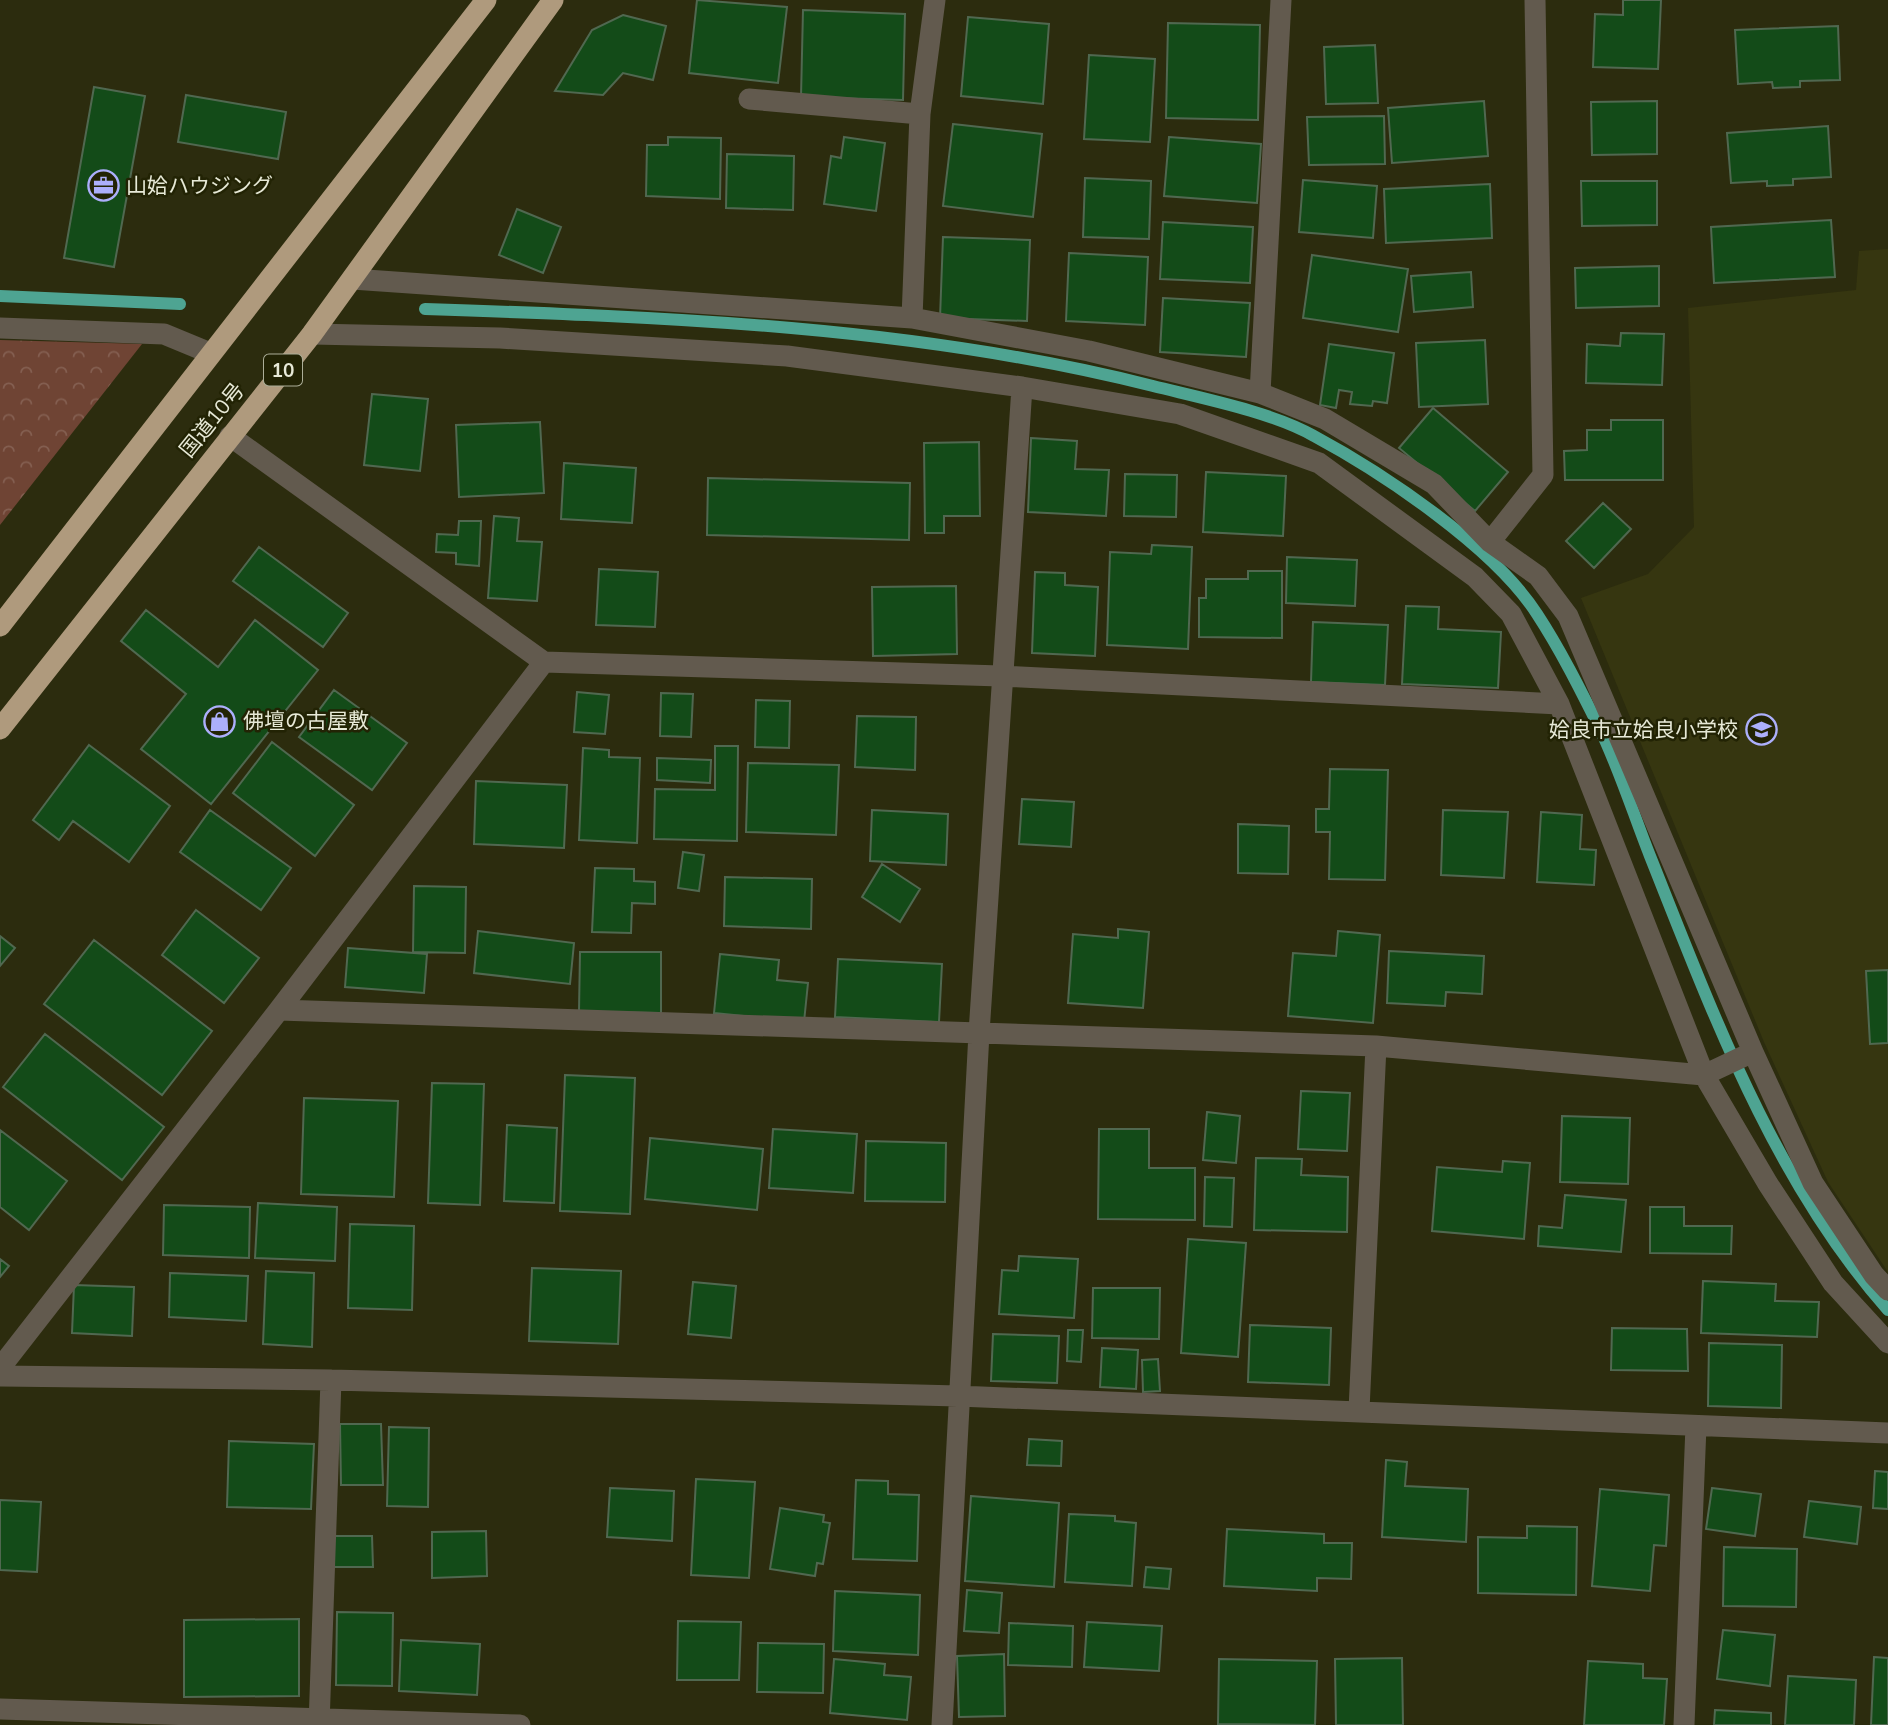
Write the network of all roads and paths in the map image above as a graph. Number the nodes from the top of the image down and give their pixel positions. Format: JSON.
{"nodes":[{"id":1,"x":486,"y":0,"type":"edge"},
{"id":2,"x":553,"y":0,"type":"edge"},
{"id":3,"x":935,"y":0,"type":"edge"},
{"id":4,"x":1281,"y":0,"type":"edge"},
{"id":5,"x":1535,"y":0,"type":"edge"},
{"id":6,"x":749,"y":99,"type":"dead end"},
{"id":7,"x":920,"y":114,"type":"junction"},
{"id":8,"x":352,"y":279,"type":"junction"},
{"id":9,"x":912,"y":318,"type":"junction"},
{"id":10,"x":0,"y":328,"type":"edge"},
{"id":11,"x":312,"y":334,"type":"junction"},
{"id":12,"x":210,"y":353,"type":"junction"},
{"id":13,"x":1021,"y":387,"type":"junction"},
{"id":14,"x":1260,"y":393,"type":"junction"},
{"id":15,"x":230,"y":436,"type":"junction"},
{"id":16,"x":1490,"y":541,"type":"junction"},
{"id":17,"x":0,"y":626,"type":"edge"},
{"id":18,"x":544,"y":662,"type":"junction"},
{"id":19,"x":1001,"y":676,"type":"junction"},
{"id":20,"x":1559,"y":705,"type":"junction"},
{"id":21,"x":0,"y":729,"type":"edge"},
{"id":22,"x":279,"y":1010,"type":"junction"},
{"id":23,"x":979,"y":1033,"type":"junction"},
{"id":24,"x":1376,"y":1046,"type":"junction"},
{"id":25,"x":1753,"y":1052,"type":"junction"},
{"id":26,"x":1703,"y":1075,"type":"junction"},
{"id":27,"x":1888,"y":1290,"type":"edge"},
{"id":28,"x":1888,"y":1343,"type":"edge"},
{"id":29,"x":0,"y":1368,"type":"edge"},
{"id":30,"x":0,"y":1376,"type":"edge"},
{"id":31,"x":331,"y":1380,"type":"junction"},
{"id":32,"x":958,"y":1396,"type":"junction"},
{"id":33,"x":1359,"y":1410,"type":"junction"},
{"id":34,"x":1696,"y":1426,"type":"junction"},
{"id":35,"x":1888,"y":1433,"type":"edge"},
{"id":36,"x":0,"y":1709,"type":"edge"},
{"id":37,"x":320,"y":1721,"type":"edge"},
{"id":38,"x":520,"y":1725,"type":"edge"},
{"id":39,"x":942,"y":1725,"type":"edge"},
{"id":40,"x":1684,"y":1725,"type":"edge"}],
"edges":[{"from":1,"to":12,"type":"highway","name":"国道10号"},
{"from":2,"to":8,"type":"highway","name":"国道10号","number":"10"},
{"from":3,"to":7,"type":"street"},
{"from":4,"to":14,"type":"street"},
{"from":5,"to":16,"type":"street"},
{"from":6,"to":7,"type":"street"},
{"from":7,"to":9,"type":"street"},
{"from":8,"to":9,"type":"street"},
{"from":8,"to":11,"type":"highway","name":"国道10号","number":"10"},
{"from":9,"to":14,"type":"street"},
{"from":10,"to":12,"type":"street"},
{"from":11,"to":13,"type":"street"},
{"from":11,"to":15,"type":"highway","name":"国道10号","number":"10"},
{"from":12,"to":17,"type":"highway","name":"国道10号"},
{"from":13,"to":19,"type":"street"},
{"from":13,"to":20,"type":"street"},
{"from":14,"to":16,"type":"street"},
{"from":15,"to":18,"type":"street"},
{"from":15,"to":21,"type":"highway","name":"国道10号","number":"10"},
{"from":16,"to":25,"type":"street"},
{"from":18,"to":19,"type":"street"},
{"from":18,"to":22,"type":"street"},
{"from":19,"to":20,"type":"street"},
{"from":19,"to":23,"type":"street"},
{"from":20,"to":26,"type":"street"},
{"from":22,"to":23,"type":"street"},
{"from":22,"to":29,"type":"street"},
{"from":23,"to":24,"type":"street"},
{"from":23,"to":32,"type":"street"},
{"from":24,"to":26,"type":"street"},
{"from":24,"to":33,"type":"street"},
{"from":25,"to":26,"type":"street"},
{"from":25,"to":27,"type":"street"},
{"from":26,"to":28,"type":"street"},
{"from":30,"to":31,"type":"street"},
{"from":31,"to":32,"type":"street"},
{"from":31,"to":37,"type":"street"},
{"from":32,"to":33,"type":"street"},
{"from":32,"to":39,"type":"street"},
{"from":33,"to":34,"type":"street"},
{"from":34,"to":35,"type":"street"},
{"from":34,"to":40,"type":"street"},
{"from":36,"to":37,"type":"street"},
{"from":37,"to":38,"type":"street"}]}
